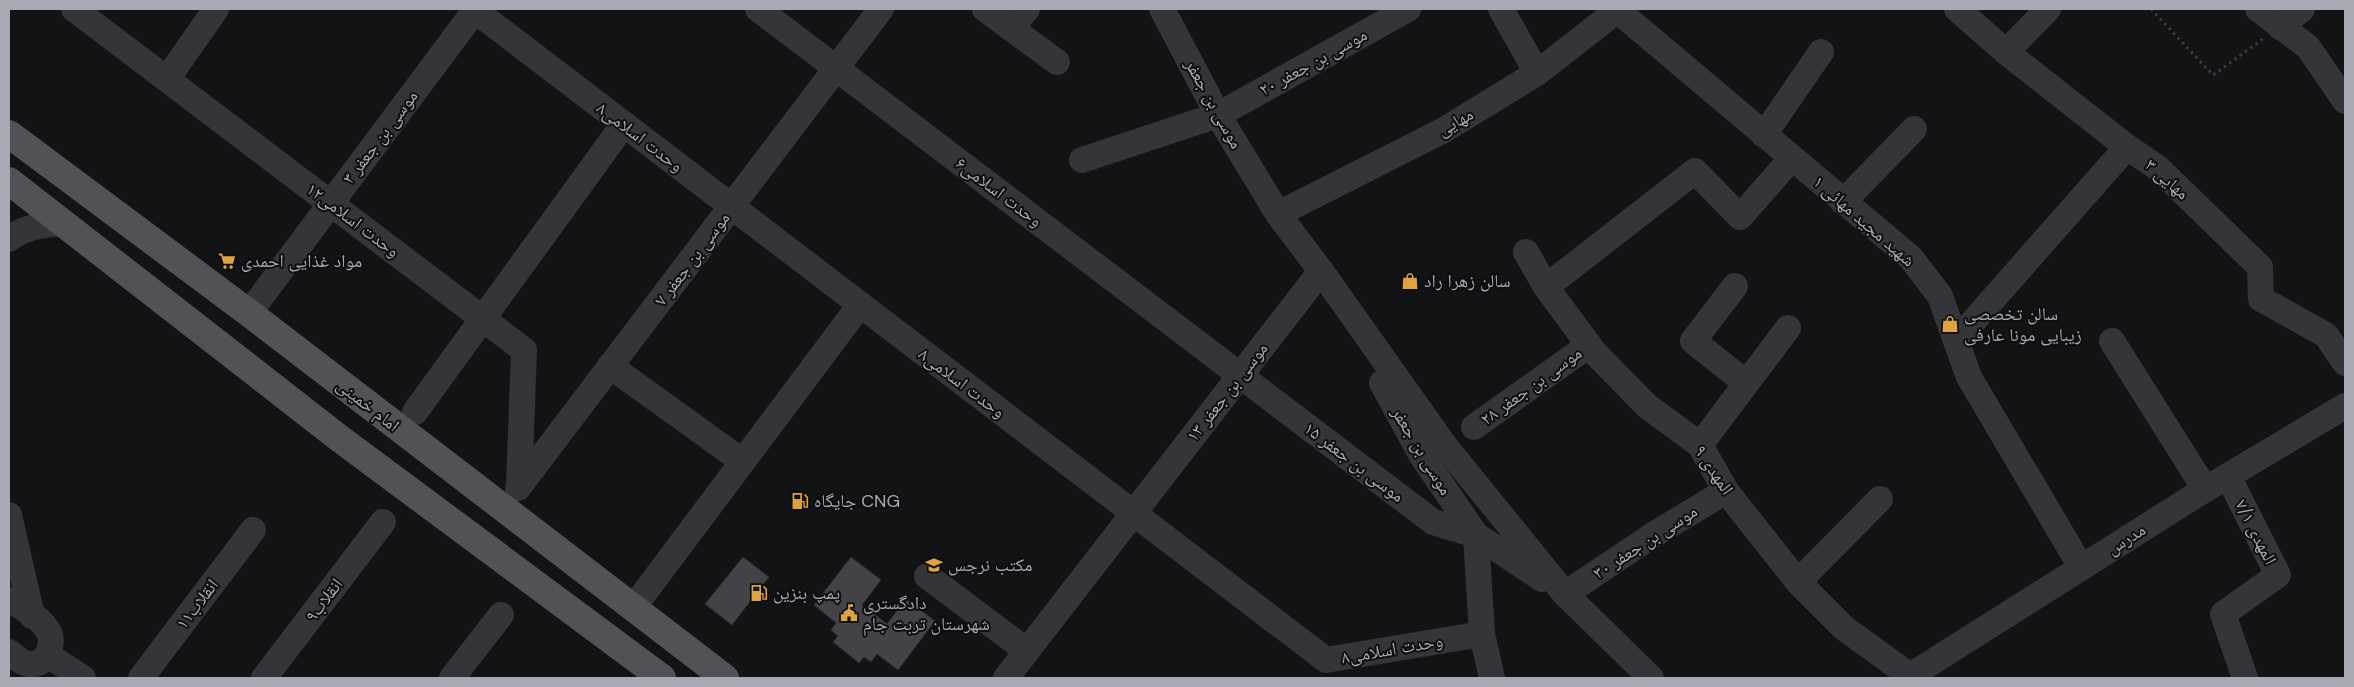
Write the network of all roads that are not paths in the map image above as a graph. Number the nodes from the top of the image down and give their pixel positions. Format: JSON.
{"nodes":[{"id":1,"x":74,"y":9,"type":"edge"},
{"id":2,"x":216,"y":9,"type":"edge"},
{"id":3,"x":475,"y":9,"type":"edge"},
{"id":4,"x":758,"y":9,"type":"edge"},
{"id":5,"x":881,"y":9,"type":"edge"},
{"id":6,"x":985,"y":9,"type":"edge"},
{"id":7,"x":1162,"y":9,"type":"edge"},
{"id":8,"x":1408,"y":9,"type":"edge"},
{"id":9,"x":1501,"y":9,"type":"edge"},
{"id":10,"x":1957,"y":9,"type":"edge"},
{"id":11,"x":2048,"y":9,"type":"edge"},
{"id":12,"x":2258,"y":9,"type":"edge"},
{"id":13,"x":2302,"y":9,"type":"edge"},
{"id":14,"x":1618,"y":10,"type":"edge"},
{"id":15,"x":1019,"y":18,"type":"edge"},
{"id":16,"x":2280,"y":27,"type":"junction"},
{"id":17,"x":1821,"y":52,"type":"dead end"},
{"id":18,"x":2006,"y":52,"type":"junction"},
{"id":19,"x":1057,"y":62,"type":"dead end"},
{"id":20,"x":836,"y":68,"type":"junction"},
{"id":21,"x":1537,"y":73,"type":"junction"},
{"id":22,"x":167,"y":79,"type":"junction"},
{"id":23,"x":2345,"y":101,"type":"edge"},
{"id":24,"x":1218,"y":115,"type":"junction"},
{"id":25,"x":624,"y":124,"type":"junction"},
{"id":26,"x":1914,"y":129,"type":"dead end"},
{"id":27,"x":9,"y":134,"type":"edge"},
{"id":28,"x":1764,"y":135,"type":"junction"},
{"id":29,"x":2127,"y":147,"type":"junction"},
{"id":30,"x":1791,"y":159,"type":"junction"},
{"id":31,"x":1082,"y":160,"type":"dead end"},
{"id":32,"x":9,"y":181,"type":"edge"},
{"id":33,"x":1843,"y":202,"type":"junction"},
{"id":34,"x":330,"y":203,"type":"junction"},
{"id":35,"x":731,"y":206,"type":"junction"},
{"id":36,"x":1278,"y":214,"type":"junction"},
{"id":37,"x":64,"y":224,"type":"junction"},
{"id":38,"x":9,"y":238,"type":"edge"},
{"id":39,"x":1526,"y":252,"type":"dead end"},
{"id":40,"x":1321,"y":270,"type":"junction"},
{"id":41,"x":1735,"y":286,"type":"dead end"},
{"id":42,"x":1546,"y":287,"type":"junction"},
{"id":43,"x":860,"y":305,"type":"junction"},
{"id":44,"x":249,"y":313,"type":"junction"},
{"id":45,"x":483,"y":318,"type":"junction"},
{"id":46,"x":1788,"y":328,"type":"dead end"},
{"id":47,"x":1956,"y":341,"type":"junction"},
{"id":48,"x":2112,"y":341,"type":"dead end"},
{"id":49,"x":1589,"y":345,"type":"junction"},
{"id":50,"x":2345,"y":363,"type":"edge"},
{"id":51,"x":610,"y":366,"type":"junction"},
{"id":52,"x":1240,"y":376,"type":"junction"},
{"id":53,"x":1746,"y":383,"type":"junction"},
{"id":54,"x":365,"y":402,"type":"junction"},
{"id":55,"x":2345,"y":406,"type":"edge"},
{"id":56,"x":415,"y":412,"type":"dead end"},
{"id":57,"x":1474,"y":426,"type":"dead end"},
{"id":58,"x":339,"y":438,"type":"junction"},
{"id":59,"x":1700,"y":445,"type":"junction"},
{"id":60,"x":421,"y":446,"type":"junction"},
{"id":61,"x":742,"y":461,"type":"junction"},
{"id":62,"x":2228,"y":476,"type":"junction"},
{"id":63,"x":396,"y":480,"type":"junction"},
{"id":64,"x":519,"y":485,"type":"junction"},
{"id":65,"x":2205,"y":489,"type":"junction"},
{"id":66,"x":1726,"y":491,"type":"junction"},
{"id":67,"x":1880,"y":499,"type":"dead end"},
{"id":68,"x":503,"y":510,"type":"junction"},
{"id":69,"x":1134,"y":514,"type":"junction"},
{"id":70,"x":9,"y":515,"type":"edge"},
{"id":71,"x":383,"y":522,"type":"dead end"},
{"id":72,"x":253,"y":530,"type":"dead end"},
{"id":73,"x":1476,"y":535,"type":"junction"},
{"id":74,"x":2081,"y":567,"type":"junction"},
{"id":75,"x":927,"y":576,"type":"dead end"},
{"id":76,"x":1798,"y":582,"type":"junction"},
{"id":77,"x":1565,"y":594,"type":"junction"},
{"id":78,"x":9,"y":600,"type":"edge"},
{"id":79,"x":633,"y":608,"type":"junction"},
{"id":80,"x":501,"y":615,"type":"dead end"},
{"id":81,"x":32,"y":616,"type":"junction"},
{"id":82,"x":1482,"y":634,"type":"junction"},
{"id":83,"x":1028,"y":651,"type":"junction"},
{"id":84,"x":26,"y":662,"type":"edge"},
{"id":85,"x":1912,"y":677,"type":"edge"},
{"id":86,"x":83,"y":678,"type":"edge"},
{"id":87,"x":141,"y":678,"type":"edge"},
{"id":88,"x":264,"y":678,"type":"edge"},
{"id":89,"x":452,"y":678,"type":"edge"},
{"id":90,"x":662,"y":678,"type":"edge"},
{"id":91,"x":725,"y":678,"type":"edge"},
{"id":92,"x":1006,"y":678,"type":"edge"},
{"id":93,"x":1492,"y":678,"type":"edge"},
{"id":94,"x":1652,"y":678,"type":"edge"},
{"id":95,"x":2245,"y":678,"type":"edge"}],
"edges":[{"from":1,"to":22,"type":"street","name":"وحدت اسلامی۱۲"},
{"from":2,"to":22,"type":"street"},
{"from":3,"to":25,"type":"street","name":"وحدت اسلامی۸"},
{"from":3,"to":34,"type":"street","name":"موسی بن جعفر ۳"},
{"from":4,"to":20,"type":"street","name":"وحدت اسلامی۶"},
{"from":5,"to":20,"type":"street","name":"موسی بن جعفر ۷"},
{"from":6,"to":15,"type":"street"},
{"from":7,"to":24,"type":"street","name":"موسی بن جعفر"},
{"from":8,"to":24,"type":"street","name":"موسی بن جعفر ۲۰"},
{"from":9,"to":21,"type":"street"},
{"from":10,"to":18,"type":"street","name":"مهایی ۳"},
{"from":11,"to":18,"type":"street"},
{"from":12,"to":16,"type":"street"},
{"from":13,"to":16,"type":"street"},
{"from":14,"to":21,"type":"street","name":"مهایی"},
{"from":14,"to":28,"type":"street","name":"شهید مجید مهائی ۱"},
{"from":15,"to":19,"type":"street"},
{"from":16,"to":23,"type":"street"},
{"from":17,"to":28,"type":"street"},
{"from":18,"to":29,"type":"street","name":"مهایی ۳"},
{"from":20,"to":35,"type":"street","name":"موسی بن جعفر ۷"},
{"from":20,"to":52,"type":"street","name":"وحدت اسلامی۶"},
{"from":21,"to":36,"type":"street","name":"مهایی"},
{"from":22,"to":34,"type":"street","name":"وحدت اسلامی۱۲"},
{"from":24,"to":31,"type":"street","name":"موسی بن جعفر ۲۰"},
{"from":24,"to":36,"type":"street","name":"موسی بن جعفر"},
{"from":25,"to":35,"type":"street","name":"وحدت اسلامی۸"},
{"from":25,"to":45,"type":"street"},
{"from":26,"to":33,"type":"street"},
{"from":27,"to":44,"type":"main road","name":"امام خمینی"},
{"from":28,"to":30,"type":"street","name":"شهید مجید مهائی ۱"},
{"from":29,"to":47,"type":"street"},
{"from":29,"to":50,"type":"street","name":"مهایی ۳"},
{"from":30,"to":33,"type":"street","name":"شهید مجید مهائی ۱"},
{"from":30,"to":42,"type":"street"},
{"from":32,"to":37,"type":"main road"},
{"from":33,"to":47,"type":"street","name":"شهید مجید مهائی ۱"},
{"from":34,"to":44,"type":"street","name":"موسی بن جعفر ۳"},
{"from":34,"to":45,"type":"street","name":"وحدت اسلامی۱۲"},
{"from":35,"to":43,"type":"street","name":"وحدت اسلامی۸"},
{"from":35,"to":51,"type":"street","name":"موسی بن جعفر ۷"},
{"from":36,"to":40,"type":"street","name":"موسی بن جعفر"},
{"from":37,"to":38,"type":"street"},
{"from":37,"to":58,"type":"main road"},
{"from":39,"to":42,"type":"street","name":"المهدی ۹"},
{"from":40,"to":52,"type":"street","name":"موسی بن جعفر ۱۳"},
{"from":40,"to":73,"type":"street","name":"موسی بن جعفر"},
{"from":40,"to":77,"type":"street","name":"موسی بن جعفر"},
{"from":41,"to":53,"type":"street"},
{"from":42,"to":49,"type":"street","name":"المهدی ۹"},
{"from":43,"to":61,"type":"street"},
{"from":43,"to":69,"type":"street","name":"وحدت اسلامی۸"},
{"from":44,"to":54,"type":"main road","name":"امام خمینی"},
{"from":45,"to":56,"type":"street"},
{"from":45,"to":64,"type":"street","name":"وحدت اسلامی۱۲"},
{"from":46,"to":53,"type":"street"},
{"from":47,"to":74,"type":"street","name":"شهید مجید مهائی ۱"},
{"from":48,"to":65,"type":"street"},
{"from":49,"to":57,"type":"street","name":"موسی بن جعفر ۲۸"},
{"from":49,"to":59,"type":"street","name":"المهدی ۹"},
{"from":51,"to":61,"type":"street"},
{"from":51,"to":64,"type":"street","name":"موسی بن جعفر ۷"},
{"from":52,"to":69,"type":"street","name":"موسی بن جعفر ۱۳"},
{"from":52,"to":73,"type":"street","name":"موسی بن جعفر ۱۵"},
{"from":53,"to":59,"type":"street"},
{"from":54,"to":58,"type":"main road"},
{"from":54,"to":60,"type":"main road","name":"امام خمینی"},
{"from":55,"to":62,"type":"street","name":"مدرس"},
{"from":58,"to":63,"type":"main road"},
{"from":59,"to":66,"type":"street","name":"المهدی ۹"},
{"from":60,"to":63,"type":"main road"},
{"from":60,"to":68,"type":"main road","name":"امام خمینی"},
{"from":61,"to":79,"type":"street"},
{"from":62,"to":65,"type":"street","name":"مدرس"},
{"from":62,"to":95,"type":"street","name":"المهدی ۷/۱"},
{"from":63,"to":90,"type":"main road"},
{"from":64,"to":68,"type":"street","name":"موسی بن جعفر ۷"},
{"from":65,"to":74,"type":"street","name":"مدرس"},
{"from":66,"to":76,"type":"street","name":"المهدی ۹"},
{"from":66,"to":77,"type":"street","name":"موسی بن جعفر ۳۰"},
{"from":67,"to":76,"type":"street"},
{"from":68,"to":79,"type":"main road","name":"امام خمینی"},
{"from":69,"to":82,"type":"street","name":"وحدت اسلامی۸"},
{"from":69,"to":83,"type":"street","name":"موسی بن جعفر ۱۳"},
{"from":70,"to":81,"type":"street"},
{"from":71,"to":88,"type":"street","name":"انقلاب۹"},
{"from":72,"to":87,"type":"street","name":"انقلاب۱۱"},
{"from":73,"to":77,"type":"street","name":"موسی بن جعفر"},
{"from":73,"to":82,"type":"street"},
{"from":74,"to":85,"type":"street","name":"مدرس"},
{"from":75,"to":83,"type":"street"},
{"from":76,"to":85,"type":"street","name":"المهدی ۹"},
{"from":77,"to":94,"type":"street","name":"موسی بن جعفر"},
{"from":78,"to":81,"type":"street"},
{"from":79,"to":91,"type":"main road","name":"امام خمینی"},
{"from":80,"to":89,"type":"street"},
{"from":81,"to":84,"type":"street"},
{"from":82,"to":93,"type":"street"},
{"from":83,"to":92,"type":"street","name":"موسی بن جعفر ۱۳"},
{"from":84,"to":86,"type":"street"}]}
